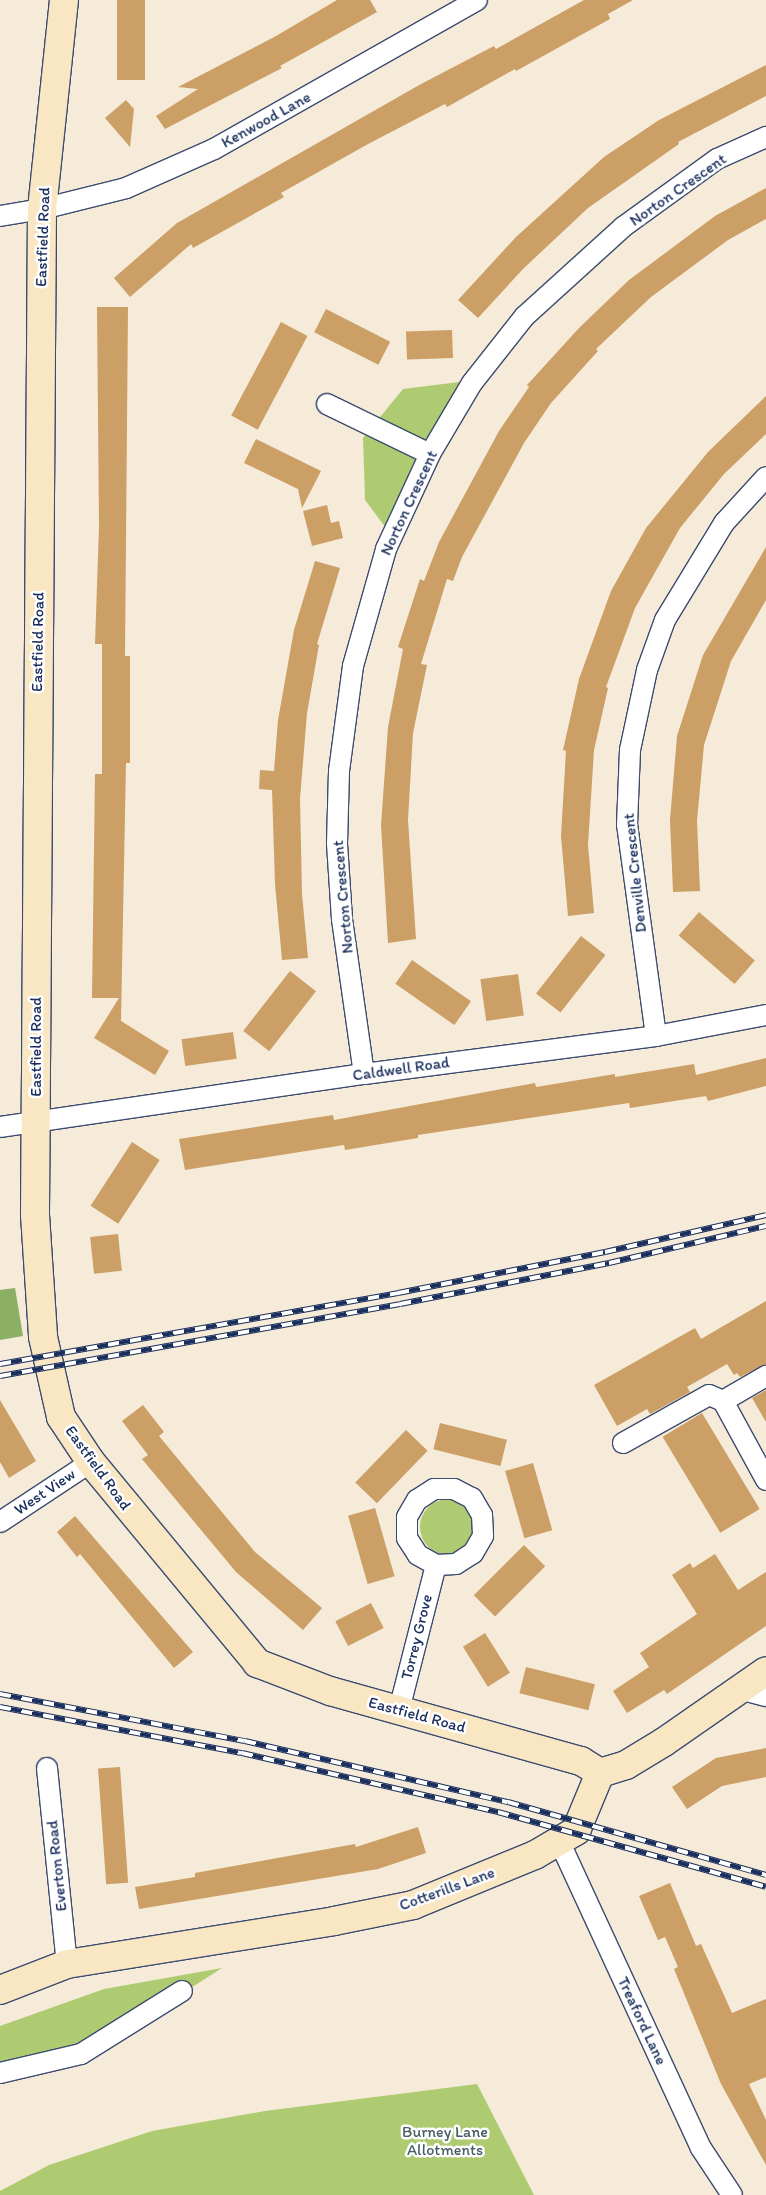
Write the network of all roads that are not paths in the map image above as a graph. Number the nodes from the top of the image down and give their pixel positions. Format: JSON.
{"nodes":[{"id":1,"x":64,"y":0,"type":"edge"},
{"id":2,"x":477,"y":0,"type":"edge"},
{"id":3,"x":766,"y":137,"type":"edge"},
{"id":4,"x":42,"y":209,"type":"junction"},
{"id":5,"x":0,"y":216,"type":"edge"},
{"id":6,"x":327,"y":404,"type":"dead end"},
{"id":7,"x":430,"y":454,"type":"junction"},
{"id":8,"x":766,"y":478,"type":"edge"},
{"id":9,"x":766,"y":1015,"type":"edge"},
{"id":10,"x":656,"y":1036,"type":"junction"},
{"id":11,"x":364,"y":1074,"type":"junction"},
{"id":12,"x":36,"y":1120,"type":"junction"},
{"id":13,"x":0,"y":1127,"type":"edge"},
{"id":14,"x":766,"y":1376,"type":"edge"},
{"id":15,"x":723,"y":1402,"type":"junction"},
{"id":16,"x":623,"y":1443,"type":"dead end"},
{"id":17,"x":91,"y":1462,"type":"junction"},
{"id":18,"x":766,"y":1480,"type":"edge"},
{"id":19,"x":0,"y":1522,"type":"edge"},
{"id":20,"x":436,"y":1564,"type":"dead end"},
{"id":21,"x":766,"y":1671,"type":"edge"},
{"id":22,"x":739,"y":1689,"type":"junction"},
{"id":23,"x":766,"y":1696,"type":"edge"},
{"id":24,"x":399,"y":1710,"type":"junction"},
{"id":25,"x":47,"y":1768,"type":"dead end"},
{"id":26,"x":600,"y":1773,"type":"junction"},
{"id":27,"x":560,"y":1843,"type":"junction"},
{"id":28,"x":66,"y":1964,"type":"junction"},
{"id":29,"x":0,"y":1990,"type":"edge"},
{"id":30,"x":182,"y":1991,"type":"dead end"},
{"id":31,"x":0,"y":2073,"type":"edge"},
{"id":32,"x":732,"y":2195,"type":"edge"}],
"edges":[{"from":1,"to":4,"type":"street","name":"Eastfield Road"},
{"from":2,"to":4,"type":"street","name":"Kenwood Lane"},
{"from":3,"to":7,"type":"street","name":"Norton Crescent"},
{"from":4,"to":5,"type":"street","name":"Kenwood Lane"},
{"from":4,"to":12,"type":"street","name":"Eastfield Road"},
{"from":6,"to":7,"type":"street"},
{"from":7,"to":11,"type":"street","name":"Norton Crescent"},
{"from":8,"to":10,"type":"street","name":"Denville Crescent"},
{"from":9,"to":10,"type":"street","name":"Caldwell Road"},
{"from":10,"to":11,"type":"street","name":"Caldwell Road"},
{"from":11,"to":12,"type":"street","name":"Caldwell Road"},
{"from":12,"to":13,"type":"street","name":"Caldwell Road"},
{"from":12,"to":17,"type":"street","name":"Eastfield Road"},
{"from":14,"to":15,"type":"street"},
{"from":15,"to":16,"type":"street"},
{"from":15,"to":18,"type":"street"},
{"from":17,"to":19,"type":"street","name":"West View"},
{"from":17,"to":24,"type":"street","name":"Eastfield Road"},
{"from":20,"to":24,"type":"street","name":"Torrey Grove"},
{"from":21,"to":22,"type":"street"},
{"from":22,"to":23,"type":"street"},
{"from":22,"to":26,"type":"street"},
{"from":24,"to":26,"type":"street","name":"Eastfield Road"},
{"from":25,"to":28,"type":"street","name":"Everton Road"},
{"from":26,"to":27,"type":"street","name":"Cotterills Lane"},
{"from":27,"to":28,"type":"street","name":"Cotterills Lane"},
{"from":27,"to":32,"type":"street","name":"Treaford Lane"},
{"from":28,"to":29,"type":"street","name":"Cotterills Lane"},
{"from":30,"to":31,"type":"street"}]}
